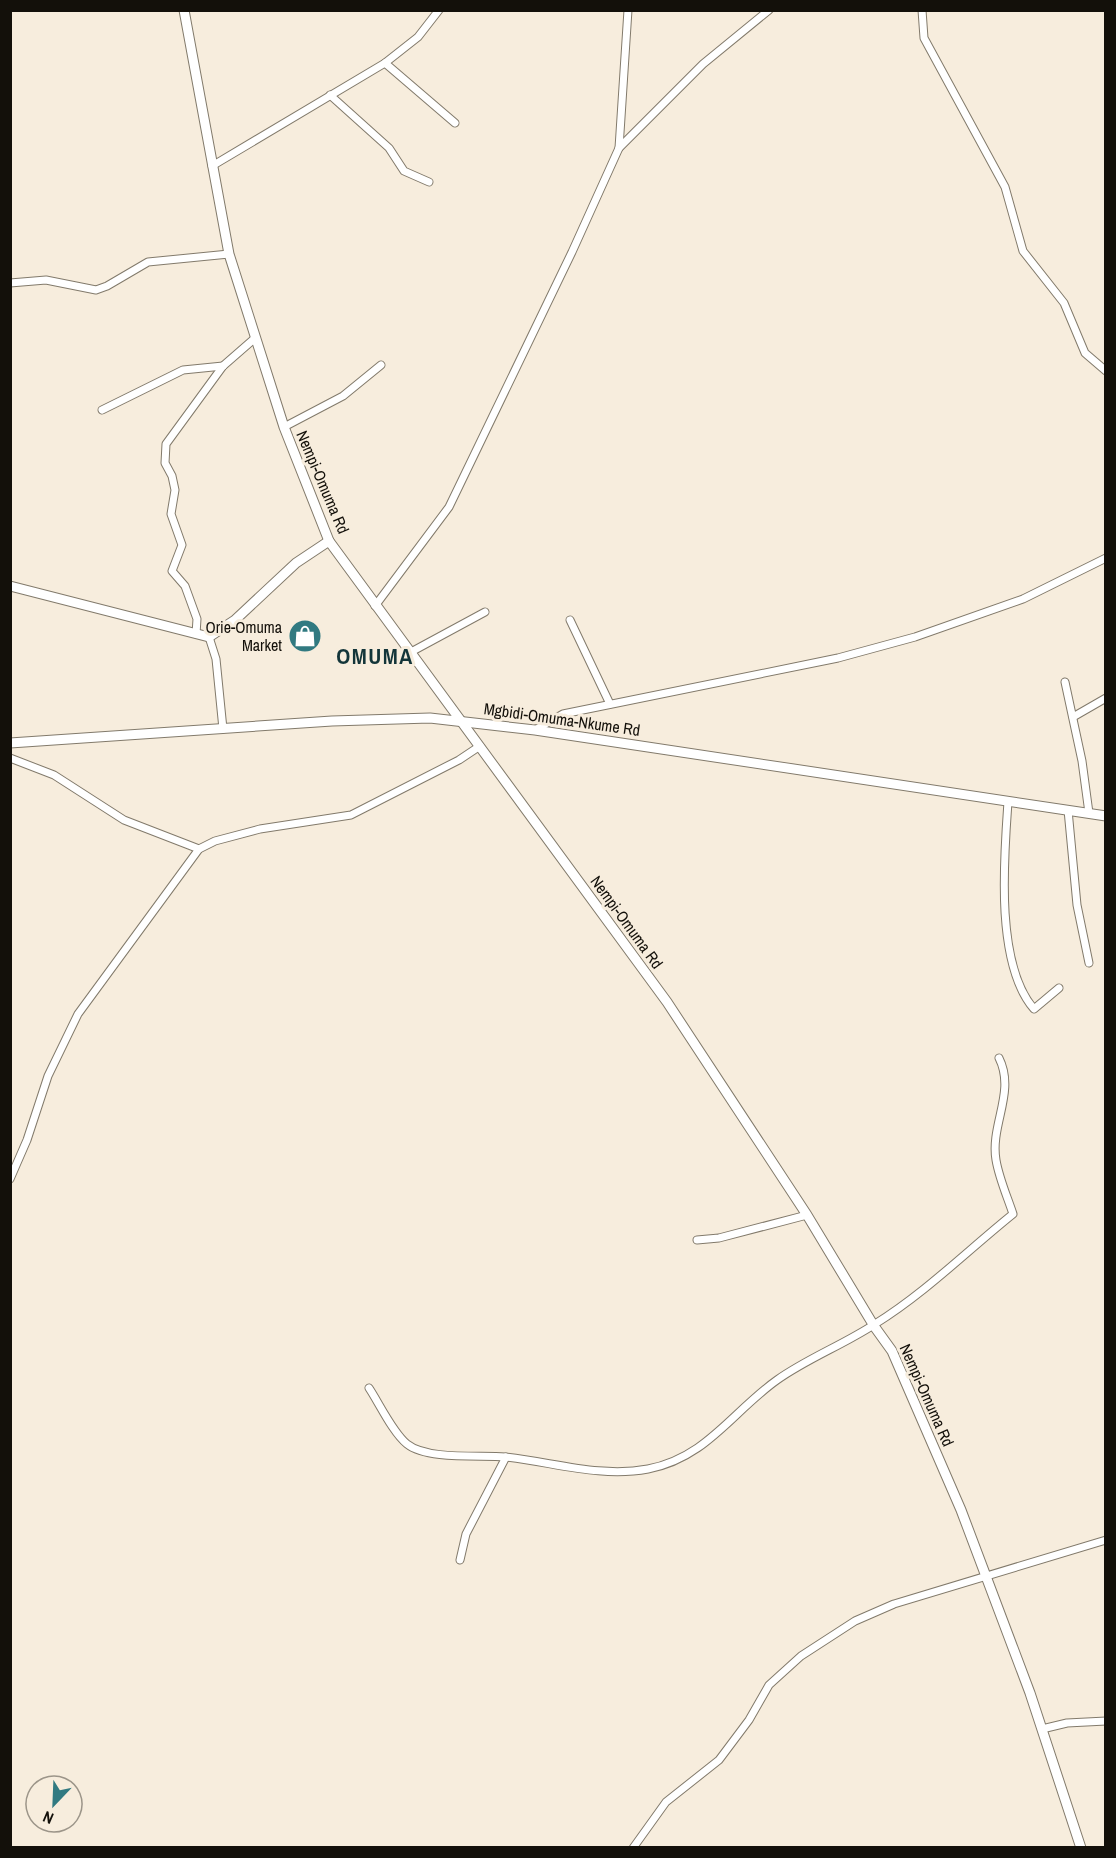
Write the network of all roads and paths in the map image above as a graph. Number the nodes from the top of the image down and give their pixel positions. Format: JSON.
{"nodes":[{"id":1,"x":184,"y":10,"type":"edge"},
{"id":2,"x":439,"y":10,"type":"edge"},
{"id":3,"x":628,"y":10,"type":"edge"},
{"id":4,"x":769,"y":10,"type":"edge"},
{"id":5,"x":922,"y":10,"type":"edge"},
{"id":6,"x":385,"y":63,"type":"junction"},
{"id":7,"x":330,"y":95,"type":"junction"},
{"id":8,"x":455,"y":123,"type":"dead end"},
{"id":9,"x":619,"y":148,"type":"junction"},
{"id":10,"x":212,"y":166,"type":"junction"},
{"id":11,"x":429,"y":182,"type":"dead end"},
{"id":12,"x":229,"y":254,"type":"junction"},
{"id":13,"x":10,"y":283,"type":"edge"},
{"id":14,"x":254,"y":339,"type":"junction"},
{"id":15,"x":381,"y":365,"type":"dead end"},
{"id":16,"x":224,"y":366,"type":"junction"},
{"id":17,"x":1106,"y":371,"type":"edge"},
{"id":18,"x":102,"y":410,"type":"dead end"},
{"id":19,"x":284,"y":427,"type":"junction"},
{"id":20,"x":329,"y":541,"type":"junction"},
{"id":21,"x":1106,"y":558,"type":"edge"},
{"id":22,"x":10,"y":586,"type":"edge"},
{"id":23,"x":375,"y":606,"type":"junction"},
{"id":24,"x":485,"y":612,"type":"dead end"},
{"id":25,"x":570,"y":620,"type":"dead end"},
{"id":26,"x":195,"y":634,"type":"junction"},
{"id":27,"x":209,"y":636,"type":"junction"},
{"id":28,"x":411,"y":652,"type":"junction"},
{"id":29,"x":1065,"y":682,"type":"dead end"},
{"id":30,"x":1106,"y":698,"type":"edge"},
{"id":31,"x":610,"y":704,"type":"junction"},
{"id":32,"x":1072,"y":717,"type":"junction"},
{"id":33,"x":460,"y":721,"type":"junction"},
{"id":34,"x":223,"y":729,"type":"junction"},
{"id":35,"x":535,"y":730,"type":"junction"},
{"id":36,"x":10,"y":743,"type":"edge"},
{"id":37,"x":480,"y":746,"type":"junction"},
{"id":38,"x":10,"y":758,"type":"edge"},
{"id":39,"x":1008,"y":802,"type":"junction"},
{"id":40,"x":1068,"y":810,"type":"junction"},
{"id":41,"x":1089,"y":813,"type":"junction"},
{"id":42,"x":1106,"y":816,"type":"edge"},
{"id":43,"x":199,"y":849,"type":"junction"},
{"id":44,"x":1089,"y":963,"type":"dead end"},
{"id":45,"x":1059,"y":988,"type":"dead end"},
{"id":46,"x":999,"y":1058,"type":"dead end"},
{"id":47,"x":10,"y":1179,"type":"edge"},
{"id":48,"x":807,"y":1215,"type":"junction"},
{"id":49,"x":697,"y":1240,"type":"dead end"},
{"id":50,"x":874,"y":1326,"type":"junction"},
{"id":51,"x":369,"y":1388,"type":"dead end"},
{"id":52,"x":506,"y":1457,"type":"junction"},
{"id":53,"x":1106,"y":1540,"type":"edge"},
{"id":54,"x":460,"y":1560,"type":"dead end"},
{"id":55,"x":986,"y":1576,"type":"junction"},
{"id":56,"x":1106,"y":1721,"type":"edge"},
{"id":57,"x":1042,"y":1729,"type":"junction"},
{"id":58,"x":633,"y":1848,"type":"edge"},
{"id":59,"x":1081,"y":1848,"type":"edge"}],
"edges":[{"from":1,"to":10,"type":"street","name":"Nempi-Omuma Rd"},
{"from":2,"to":6,"type":"street"},
{"from":3,"to":9,"type":"street"},
{"from":4,"to":9,"type":"street"},
{"from":5,"to":17,"type":"street"},
{"from":6,"to":7,"type":"street"},
{"from":6,"to":8,"type":"street"},
{"from":7,"to":10,"type":"street"},
{"from":7,"to":11,"type":"street"},
{"from":9,"to":23,"type":"street"},
{"from":10,"to":12,"type":"street","name":"Nempi-Omuma Rd"},
{"from":12,"to":13,"type":"street"},
{"from":12,"to":14,"type":"street","name":"Nempi-Omuma Rd"},
{"from":14,"to":16,"type":"street"},
{"from":14,"to":19,"type":"street","name":"Nempi-Omuma Rd"},
{"from":15,"to":19,"type":"street"},
{"from":16,"to":18,"type":"street"},
{"from":16,"to":26,"type":"street"},
{"from":19,"to":20,"type":"street","name":"Nempi-Omuma Rd"},
{"from":20,"to":23,"type":"street","name":"Nempi-Omuma Rd"},
{"from":20,"to":27,"type":"street"},
{"from":21,"to":31,"type":"street"},
{"from":22,"to":26,"type":"street"},
{"from":23,"to":28,"type":"street","name":"Nempi-Omuma Rd"},
{"from":24,"to":28,"type":"street"},
{"from":25,"to":31,"type":"street"},
{"from":26,"to":27,"type":"street"},
{"from":27,"to":34,"type":"street"},
{"from":28,"to":33,"type":"street","name":"Nempi-Omuma Rd"},
{"from":29,"to":32,"type":"street"},
{"from":30,"to":32,"type":"street"},
{"from":31,"to":35,"type":"street"},
{"from":32,"to":41,"type":"street"},
{"from":33,"to":34,"type":"street","name":"Mgbidi-Omuma-Nkume Rd"},
{"from":33,"to":35,"type":"street","name":"Mgbidi-Omuma-Nkume Rd"},
{"from":33,"to":37,"type":"street","name":"Nempi-Omuma Rd"},
{"from":34,"to":36,"type":"street","name":"Mgbidi-Omuma-Nkume Rd"},
{"from":35,"to":39,"type":"street","name":"Mgbidi-Omuma-Nkume Rd"},
{"from":37,"to":43,"type":"street"},
{"from":37,"to":48,"type":"street","name":"Nempi-Omuma Rd"},
{"from":38,"to":43,"type":"street"},
{"from":39,"to":40,"type":"street","name":"Mgbidi-Omuma-Nkume Rd"},
{"from":39,"to":45,"type":"street"},
{"from":40,"to":41,"type":"street","name":"Mgbidi-Omuma-Nkume Rd"},
{"from":40,"to":44,"type":"street"},
{"from":41,"to":42,"type":"street","name":"Mgbidi-Omuma-Nkume Rd"},
{"from":43,"to":47,"type":"street"},
{"from":46,"to":50,"type":"street"},
{"from":48,"to":49,"type":"street"},
{"from":48,"to":50,"type":"street","name":"Nempi-Omuma Rd"},
{"from":50,"to":52,"type":"street"},
{"from":50,"to":55,"type":"street","name":"Nempi-Omuma Rd"},
{"from":51,"to":52,"type":"street"},
{"from":52,"to":54,"type":"street"},
{"from":53,"to":55,"type":"street"},
{"from":55,"to":57,"type":"street","name":"Nempi-Omuma Rd"},
{"from":55,"to":58,"type":"street"},
{"from":56,"to":57,"type":"street"},
{"from":57,"to":59,"type":"street","name":"Nempi-Omuma Rd"}]}
